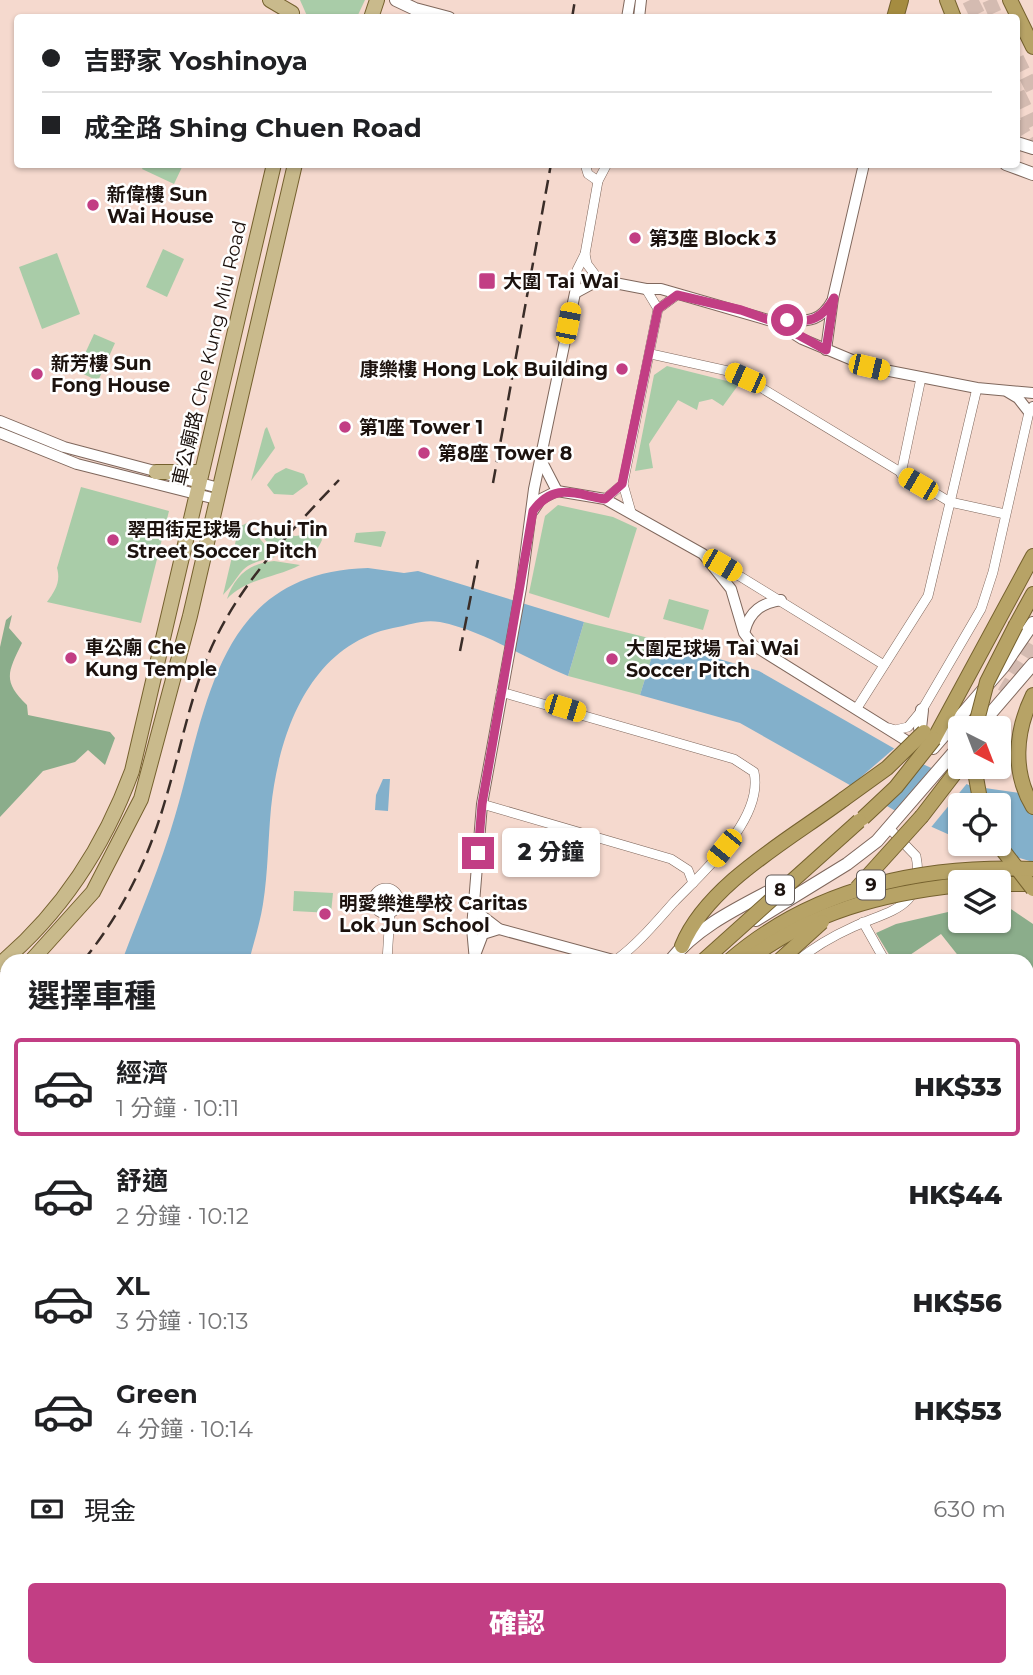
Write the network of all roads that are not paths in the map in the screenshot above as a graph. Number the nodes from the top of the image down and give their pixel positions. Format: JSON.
{"nodes":[{"id":1,"x":270,"y":0,"type":"edge"},
{"id":2,"x":396,"y":0,"type":"edge"},
{"id":3,"x":291,"y":10,"type":"edge"},
{"id":4,"x":434,"y":14,"type":"edge"},
{"id":5,"x":1020,"y":20,"type":"edge"},
{"id":6,"x":1033,"y":47,"type":"edge"},
{"id":7,"x":273,"y":168,"type":"edge"},
{"id":8,"x":294,"y":168,"type":"edge"},
{"id":9,"x":586,"y":168,"type":"edge"},
{"id":10,"x":606,"y":168,"type":"edge"},
{"id":11,"x":863,"y":168,"type":"edge"},
{"id":12,"x":597,"y":181,"type":"junction"},
{"id":13,"x":585,"y":254,"type":"junction"},
{"id":14,"x":599,"y":280,"type":"junction"},
{"id":15,"x":646,"y":289,"type":"junction"},
{"id":16,"x":575,"y":293,"type":"junction"},
{"id":17,"x":677,"y":295,"type":"junction"},
{"id":18,"x":834,"y":298,"type":"junction"},
{"id":19,"x":658,"y":309,"type":"junction"},
{"id":20,"x":775,"y":322,"type":"junction"},
{"id":21,"x":826,"y":350,"type":"junction"},
{"id":22,"x":651,"y":354,"type":"junction"},
{"id":23,"x":921,"y":378,"type":"junction"},
{"id":24,"x":977,"y":388,"type":"junction"},
{"id":25,"x":1004,"y":391,"type":"junction"},
{"id":26,"x":1033,"y":393,"type":"edge"},
{"id":27,"x":1031,"y":409,"type":"edge"},
{"id":28,"x":0,"y":421,"type":"edge"},
{"id":29,"x":0,"y":433,"type":"edge"},
{"id":30,"x":542,"y":462,"type":"junction"},
{"id":31,"x":156,"y":472,"type":"joint"},
{"id":32,"x":901,"y":474,"type":"junction"},
{"id":33,"x":622,"y":484,"type":"junction"},
{"id":34,"x":205,"y":488,"type":"junction"},
{"id":35,"x":557,"y":491,"type":"junction"},
{"id":36,"x":605,"y":499,"type":"junction"},
{"id":37,"x":950,"y":502,"type":"junction"},
{"id":38,"x":533,"y":511,"type":"junction"},
{"id":39,"x":631,"y":512,"type":"junction"},
{"id":40,"x":1005,"y":514,"type":"junction"},
{"id":41,"x":703,"y":554,"type":"junction"},
{"id":42,"x":1033,"y":556,"type":"edge"},
{"id":43,"x":1033,"y":594,"type":"edge"},
{"id":44,"x":781,"y":600,"type":"junction"},
{"id":45,"x":1028,"y":626,"type":"edge"},
{"id":46,"x":744,"y":633,"type":"junction"},
{"id":47,"x":1033,"y":663,"type":"edge"},
{"id":48,"x":884,"y":665,"type":"junction"},
{"id":49,"x":962,"y":689,"type":"junction"},
{"id":50,"x":501,"y":692,"type":"junction"},
{"id":51,"x":1033,"y":695,"type":"edge"},
{"id":52,"x":857,"y":708,"type":"junction"},
{"id":53,"x":922,"y":710,"type":"junction"},
{"id":54,"x":979,"y":716,"type":"edge"},
{"id":55,"x":988,"y":716,"type":"edge"},
{"id":56,"x":887,"y":727,"type":"junction"},
{"id":57,"x":940,"y":740,"type":"junction"},
{"id":58,"x":948,"y":759,"type":"edge"},
{"id":59,"x":923,"y":760,"type":"junction"},
{"id":60,"x":950,"y":779,"type":"edge"},
{"id":61,"x":482,"y":804,"type":"junction"},
{"id":62,"x":1033,"y":807,"type":"edge"},
{"id":63,"x":892,"y":827,"type":"junction"},
{"id":64,"x":1008,"y":856,"type":"edge"},
{"id":65,"x":1033,"y":869,"type":"edge"},
{"id":66,"x":693,"y":883,"type":"junction"},
{"id":67,"x":1011,"y":885,"type":"edge"},
{"id":68,"x":1033,"y":886,"type":"edge"},
{"id":69,"x":948,"y":887,"type":"edge"},
{"id":70,"x":473,"y":909,"type":"junction"},
{"id":71,"x":390,"y":913,"type":"dead end"},
{"id":72,"x":863,"y":922,"type":"junction"},
{"id":73,"x":499,"y":929,"type":"junction"},
{"id":74,"x":682,"y":946,"type":"junction"},
{"id":75,"x":11,"y":954,"type":"edge"},
{"id":76,"x":37,"y":954,"type":"edge"},
{"id":77,"x":387,"y":954,"type":"edge"},
{"id":78,"x":474,"y":954,"type":"edge"},
{"id":79,"x":476,"y":954,"type":"edge"},
{"id":80,"x":594,"y":954,"type":"edge"},
{"id":81,"x":623,"y":954,"type":"edge"},
{"id":82,"x":676,"y":954,"type":"edge"},
{"id":83,"x":712,"y":954,"type":"edge"},
{"id":84,"x":712,"y":954,"type":"edge"},
{"id":85,"x":739,"y":954,"type":"edge"},
{"id":86,"x":757,"y":954,"type":"edge"},
{"id":87,"x":786,"y":954,"type":"edge"},
{"id":88,"x":807,"y":954,"type":"edge"},
{"id":89,"x":881,"y":954,"type":"edge"}],
"edges":[{"from":1,"to":3,"type":"main road"},
{"from":2,"to":4,"type":"main road"},
{"from":5,"to":6,"type":"highway"},
{"from":7,"to":34,"type":"main road","name":"車公廟路 Che Kung Miu Road"},
{"from":8,"to":34,"type":"main road","name":"車公廟路 Che Kung Miu Road"},
{"from":9,"to":12,"type":"street"},
{"from":10,"to":12,"type":"street"},
{"from":11,"to":18,"type":"street"},
{"from":12,"to":13,"type":"street"},
{"from":13,"to":14,"type":"street"},
{"from":13,"to":16,"type":"street"},
{"from":14,"to":15,"type":"street"},
{"from":14,"to":16,"type":"street"},
{"from":15,"to":17,"type":"street"},
{"from":15,"to":19,"type":"street"},
{"from":16,"to":30,"type":"street"},
{"from":17,"to":19,"type":"street"},
{"from":17,"to":20,"type":"street"},
{"from":18,"to":20,"type":"street"},
{"from":18,"to":21,"type":"street"},
{"from":19,"to":22,"type":"street"},
{"from":20,"to":21,"type":"street"},
{"from":21,"to":23,"type":"street"},
{"from":22,"to":32,"type":"street"},
{"from":22,"to":33,"type":"street"},
{"from":23,"to":24,"type":"street"},
{"from":23,"to":32,"type":"street"},
{"from":24,"to":25,"type":"street"},
{"from":24,"to":37,"type":"street"},
{"from":25,"to":26,"type":"street"},
{"from":25,"to":27,"type":"street"},
{"from":27,"to":40,"type":"street"},
{"from":28,"to":31,"type":"street"},
{"from":29,"to":34,"type":"street"},
{"from":30,"to":35,"type":"street"},
{"from":30,"to":38,"type":"street"},
{"from":31,"to":34,"type":"main road"},
{"from":32,"to":37,"type":"street"},
{"from":33,"to":36,"type":"street"},
{"from":33,"to":39,"type":"street"},
{"from":34,"to":75,"type":"main road","name":"車公廟路 Che Kung Miu Road"},
{"from":34,"to":76,"type":"main road","name":"車公廟路 Che Kung Miu Road"},
{"from":35,"to":36,"type":"street"},
{"from":35,"to":38,"type":"street"},
{"from":36,"to":39,"type":"street"},
{"from":37,"to":40,"type":"street"},
{"from":37,"to":48,"type":"street"},
{"from":38,"to":50,"type":"street"},
{"from":39,"to":41,"type":"street"},
{"from":40,"to":53,"type":"street"},
{"from":41,"to":44,"type":"street"},
{"from":41,"to":46,"type":"street"},
{"from":42,"to":49,"type":"highway","number":"8"},
{"from":43,"to":45,"type":"highway"},
{"from":44,"to":46,"type":"street"},
{"from":44,"to":48,"type":"street"},
{"from":45,"to":54,"type":"highway","bridge":true},
{"from":45,"to":57,"type":"main road"},
{"from":46,"to":52,"type":"street"},
{"from":47,"to":55,"type":"main road"},
{"from":48,"to":52,"type":"street"},
{"from":49,"to":74,"type":"highway","bridge":true},
{"from":49,"to":83,"type":"highway","number":"8","bridge":true},
{"from":50,"to":61,"type":"street"},
{"from":50,"to":66,"type":"street"},
{"from":51,"to":62,"type":"highway"},
{"from":52,"to":56,"type":"street"},
{"from":53,"to":56,"type":"street"},
{"from":53,"to":57,"type":"main road"},
{"from":56,"to":59,"type":"street"},
{"from":57,"to":59,"type":"main road"},
{"from":58,"to":63,"type":"main road"},
{"from":59,"to":74,"type":"main road","bridge":true},
{"from":60,"to":87,"type":"highway","bridge":true},
{"from":61,"to":66,"type":"street"},
{"from":61,"to":70,"type":"street"},
{"from":63,"to":72,"type":"street"},
{"from":63,"to":84,"type":"main road"},
{"from":64,"to":68,"type":"highway","bridge":true},
{"from":65,"to":85,"type":"highway","number":"9","bridge":true},
{"from":66,"to":81,"type":"street"},
{"from":67,"to":68,"type":"highway"},
{"from":69,"to":86,"type":"highway","number":"9","bridge":true},
{"from":70,"to":73,"type":"street"},
{"from":70,"to":78,"type":"street"},
{"from":71,"to":77,"type":"street"},
{"from":72,"to":88,"type":"street"},
{"from":72,"to":89,"type":"street"},
{"from":73,"to":79,"type":"street"},
{"from":73,"to":80,"type":"street"},
{"from":74,"to":82,"type":"main road"}]}
